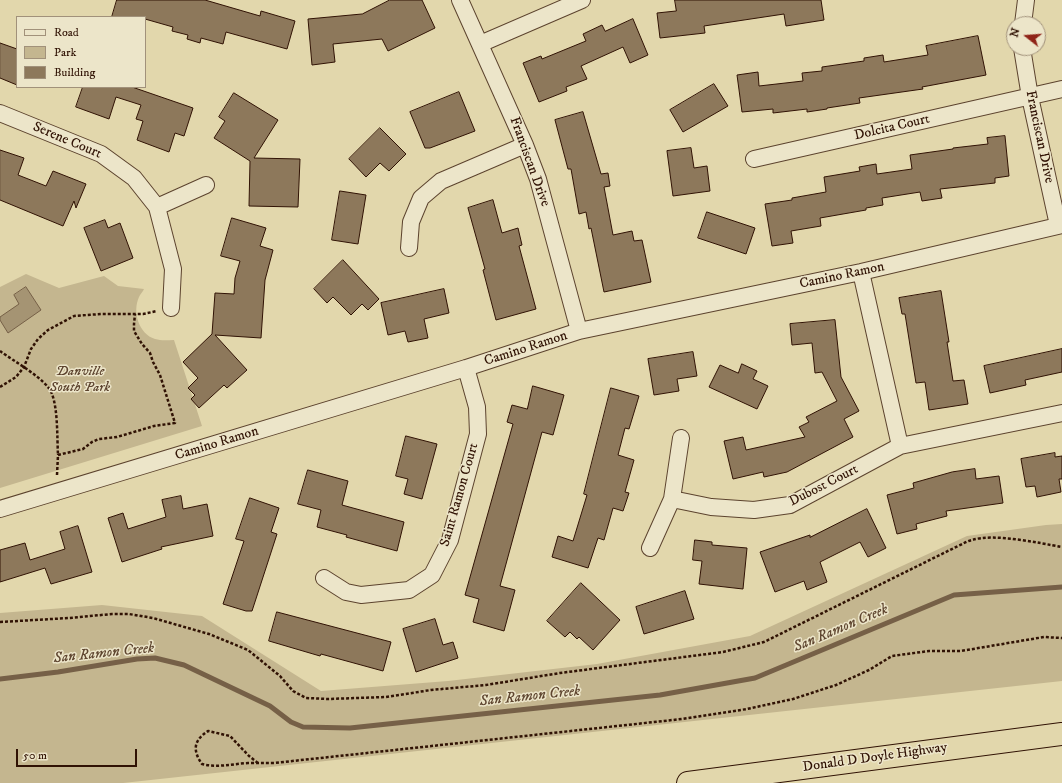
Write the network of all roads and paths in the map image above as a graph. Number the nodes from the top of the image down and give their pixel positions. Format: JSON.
{"nodes":[{"id":1,"x":460,"y":0,"type":"edge"},
{"id":2,"x":582,"y":0,"type":"edge"},
{"id":3,"x":1026,"y":0,"type":"edge"},
{"id":4,"x":1024,"y":16,"type":"edge"},
{"id":5,"x":480,"y":44,"type":"junction"},
{"id":6,"x":1023,"y":56,"type":"edge"},
{"id":7,"x":1062,"y":89,"type":"edge"},
{"id":8,"x":1030,"y":97,"type":"junction"},
{"id":9,"x":0,"y":113,"type":"edge"},
{"id":10,"x":525,"y":145,"type":"junction"},
{"id":11,"x":754,"y":159,"type":"dead end"},
{"id":12,"x":206,"y":185,"type":"dead end"},
{"id":13,"x":157,"y":207,"type":"junction"},
{"id":14,"x":1060,"y":225,"type":"edge"},
{"id":15,"x":409,"y":248,"type":"dead end"},
{"id":16,"x":861,"y":272,"type":"junction"},
{"id":17,"x":171,"y":308,"type":"joint"},
{"id":18,"x":136,"y":314,"type":"junction"},
{"id":19,"x":579,"y":331,"type":"junction"},
{"id":20,"x":0,"y":351,"type":"edge"},
{"id":21,"x":24,"y":367,"type":"junction"},
{"id":22,"x":466,"y":368,"type":"junction"},
{"id":23,"x":0,"y":387,"type":"edge"},
{"id":24,"x":1062,"y":413,"type":"edge"},
{"id":25,"x":681,"y":438,"type":"dead end"},
{"id":26,"x":900,"y":446,"type":"junction"},
{"id":27,"x":58,"y":455,"type":"junction"},
{"id":28,"x":57,"y":477,"type":"dead end"},
{"id":29,"x":672,"y":499,"type":"junction"},
{"id":30,"x":0,"y":509,"type":"edge"},
{"id":31,"x":1062,"y":547,"type":"edge"},
{"id":32,"x":650,"y":548,"type":"dead end"},
{"id":33,"x":324,"y":578,"type":"dead end"},
{"id":34,"x":0,"y":622,"type":"edge"},
{"id":35,"x":1062,"y":638,"type":"edge"},
{"id":36,"x":1062,"y":734,"type":"edge"},
{"id":37,"x":258,"y":763,"type":"junction"},
{"id":38,"x":688,"y":783,"type":"edge"}],
"edges":[{"from":1,"to":5,"type":"street","name":"Franciscan Drive"},
{"from":2,"to":5,"type":"street"},
{"from":3,"to":4,"type":"street"},
{"from":5,"to":10,"type":"street","name":"Franciscan Drive"},
{"from":6,"to":8,"type":"street","name":"Franciscan Drive"},
{"from":7,"to":8,"type":"street","name":"Dolcita Court"},
{"from":8,"to":11,"type":"street","name":"Dolcita Court"},
{"from":8,"to":14,"type":"street","name":"Franciscan Drive"},
{"from":9,"to":13,"type":"street","name":"Serene Court"},
{"from":10,"to":15,"type":"street"},
{"from":10,"to":19,"type":"street","name":"Franciscan Drive"},
{"from":12,"to":13,"type":"street"},
{"from":13,"to":17,"type":"street","name":"Serene Court"},
{"from":14,"to":16,"type":"street","name":"Camino Ramon"},
{"from":16,"to":19,"type":"street","name":"Camino Ramon"},
{"from":16,"to":26,"type":"street"},
{"from":17,"to":18,"type":"path"},
{"from":18,"to":21,"type":"path"},
{"from":18,"to":27,"type":"path"},
{"from":19,"to":22,"type":"street","name":"Camino Ramon"},
{"from":20,"to":21,"type":"path"},
{"from":21,"to":23,"type":"path"},
{"from":21,"to":27,"type":"path"},
{"from":22,"to":30,"type":"street","name":"Camino Ramon"},
{"from":22,"to":33,"type":"street","name":"Saint Ramon Court"},
{"from":24,"to":26,"type":"street","name":"Dubost Court"},
{"from":25,"to":29,"type":"street"},
{"from":26,"to":29,"type":"street","name":"Dubost Court"},
{"from":27,"to":28,"type":"path"},
{"from":29,"to":32,"type":"street"},
{"from":31,"to":34,"type":"path"},
{"from":35,"to":37,"type":"path"},
{"from":36,"to":38,"type":"highway","name":"Donald D Doyle Highway"},
{"from":37,"to":37,"type":"path"}]}
